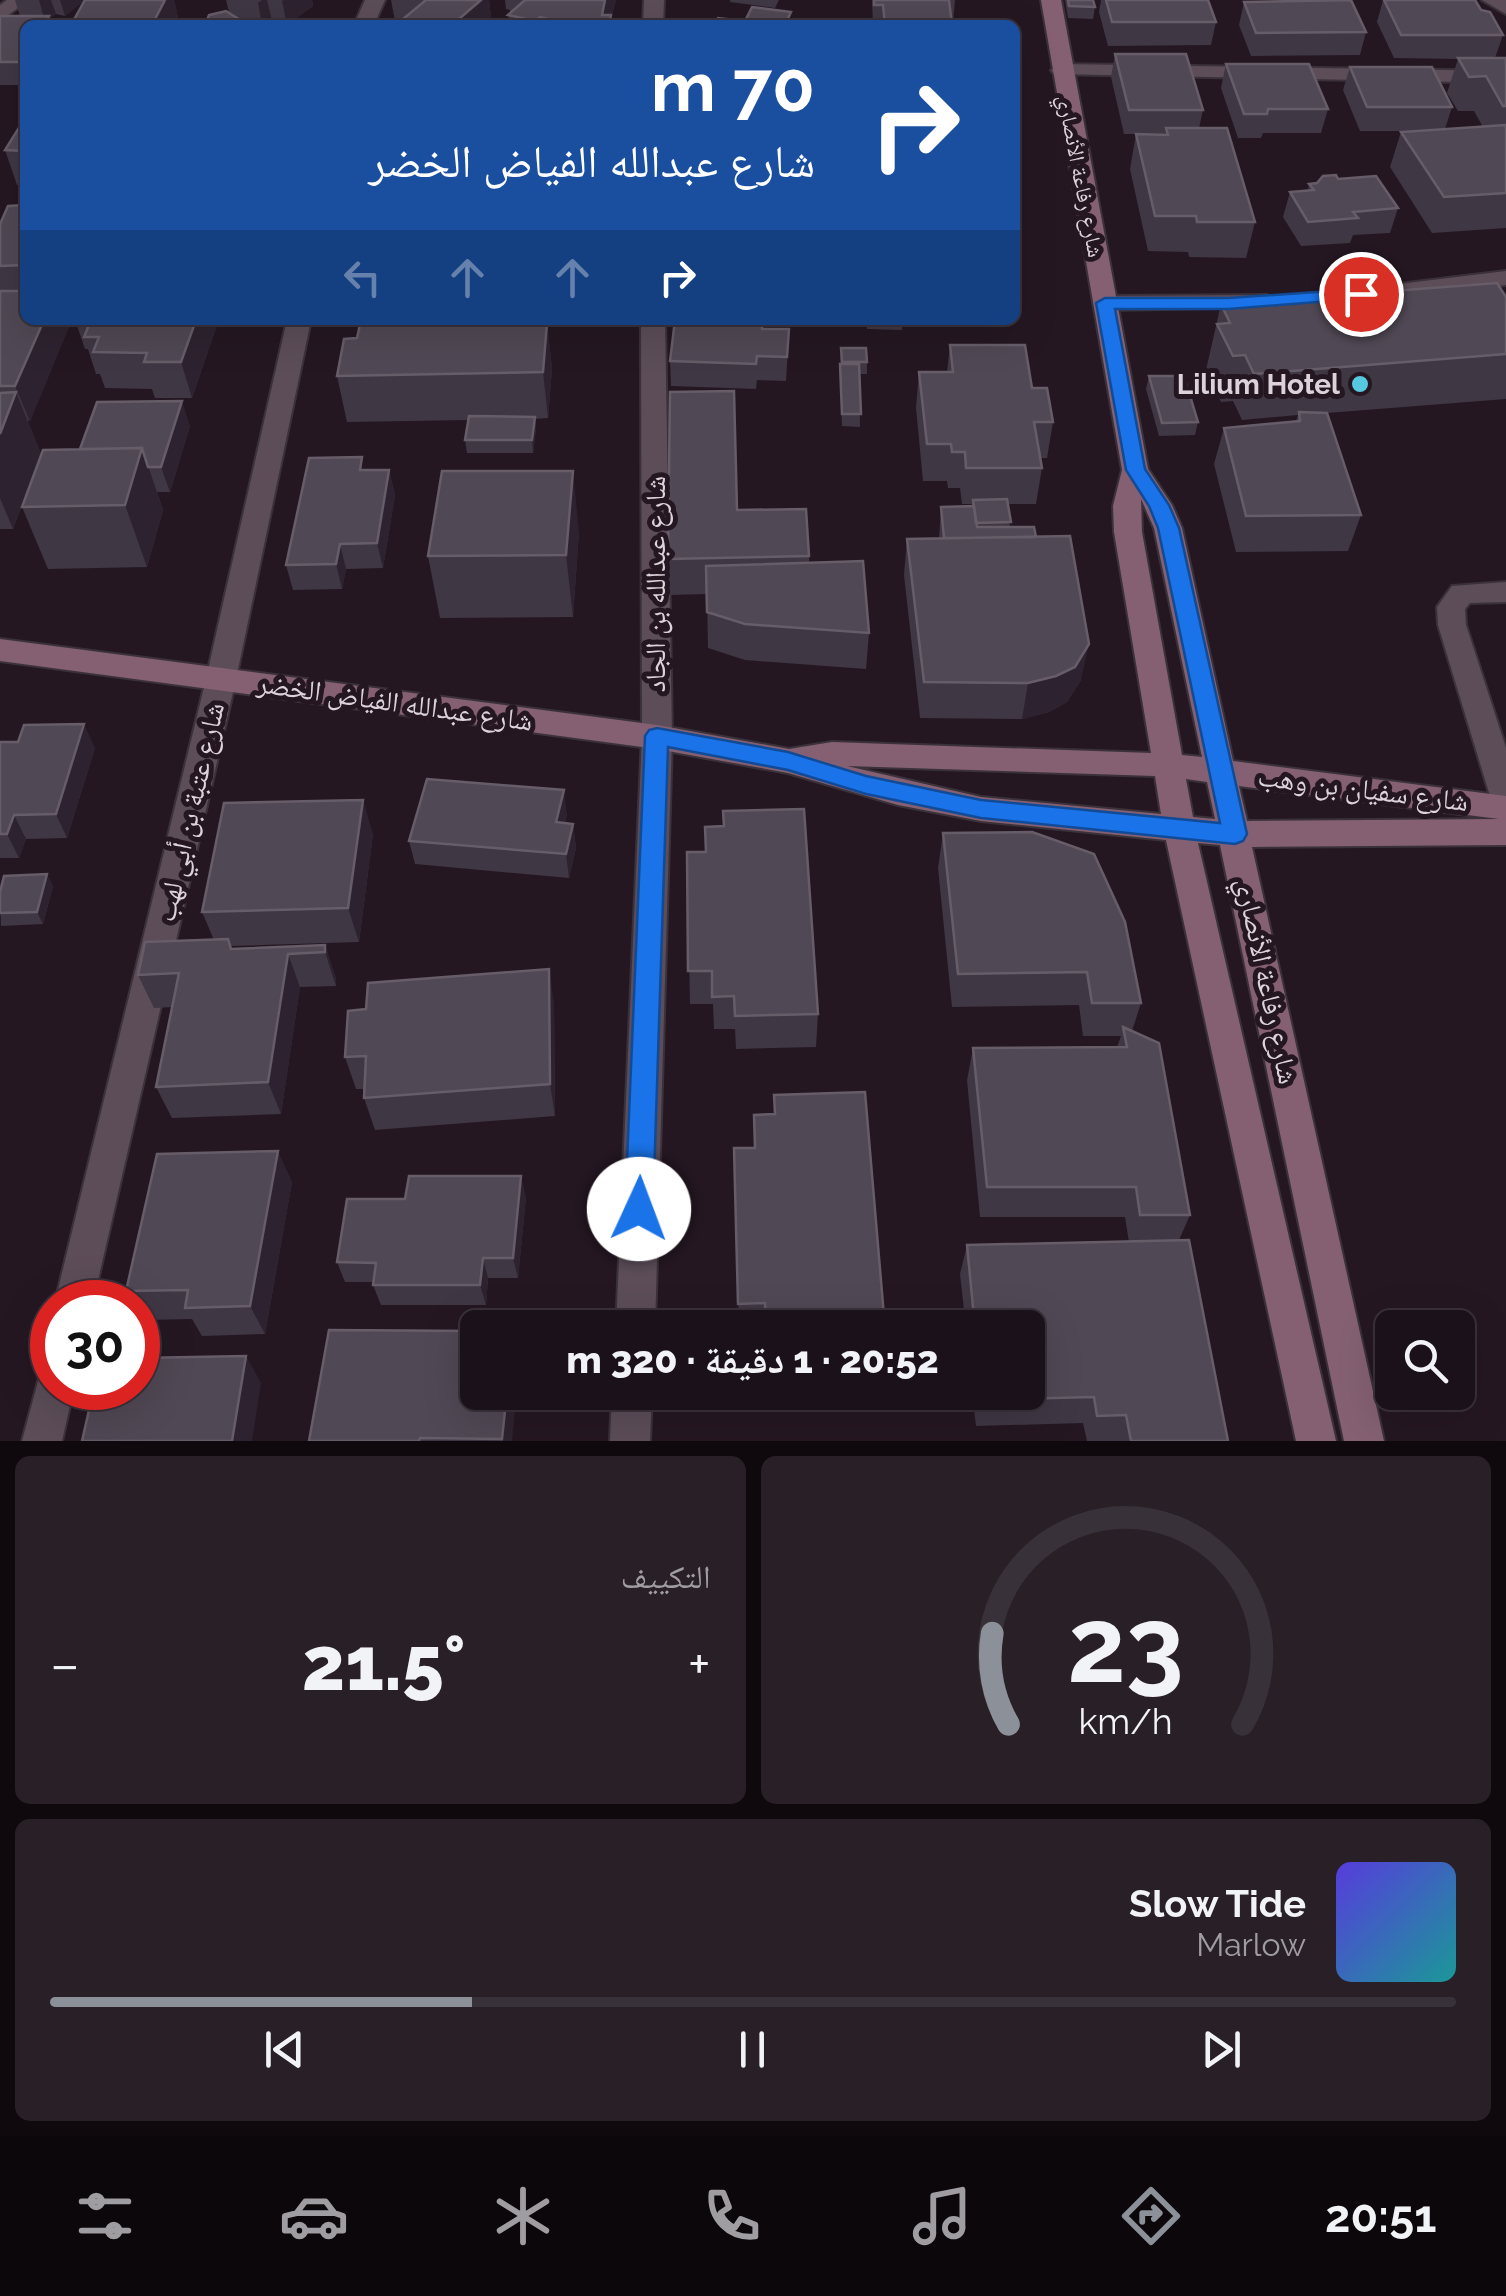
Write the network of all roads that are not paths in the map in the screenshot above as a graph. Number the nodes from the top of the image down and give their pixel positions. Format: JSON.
{"nodes":[{"id":1,"x":19,"y":0,"type":"edge"},
{"id":2,"x":1052,"y":0,"type":"edge"},
{"id":3,"x":1492,"y":0,"type":"edge"},
{"id":4,"x":1506,"y":8,"type":"edge"},
{"id":5,"x":0,"y":16,"type":"edge"},
{"id":6,"x":1061,"y":70,"type":"junction"},
{"id":7,"x":1506,"y":77,"type":"edge"},
{"id":8,"x":1506,"y":278,"type":"edge"},
{"id":9,"x":1105,"y":303,"type":"junction"},
{"id":10,"x":298,"y":325,"type":"edge"},
{"id":11,"x":654,"y":325,"type":"edge"},
{"id":12,"x":1136,"y":470,"type":"junction"},
{"id":13,"x":1506,"y":592,"type":"edge"},
{"id":14,"x":0,"y":650,"type":"edge"},
{"id":15,"x":221,"y":678,"type":"junction"},
{"id":16,"x":657,"y":736,"type":"junction"},
{"id":17,"x":788,"y":761,"type":"junction"},
{"id":18,"x":1168,"y":766,"type":"junction"},
{"id":19,"x":1220,"y":771,"type":"junction"},
{"id":20,"x":1506,"y":796,"type":"edge"},
{"id":21,"x":1506,"y":808,"type":"edge"},
{"id":22,"x":1180,"y":832,"type":"junction"},
{"id":23,"x":1506,"y":832,"type":"edge"},
{"id":24,"x":1235,"y":834,"type":"junction"},
{"id":25,"x":79,"y":1280,"type":"edge"},
{"id":26,"x":636,"y":1310,"type":"edge"},
{"id":27,"x":49,"y":1410,"type":"edge"},
{"id":28,"x":631,"y":1410,"type":"edge"},
{"id":29,"x":42,"y":1441,"type":"edge"},
{"id":30,"x":630,"y":1441,"type":"edge"},
{"id":31,"x":1316,"y":1441,"type":"edge"},
{"id":32,"x":1364,"y":1441,"type":"edge"}],
"edges":[{"from":1,"to":5,"type":"street"},
{"from":2,"to":6,"type":"street","name":"شارع رفاعة الأنصاري"},
{"from":3,"to":4,"type":"street"},
{"from":6,"to":7,"type":"street"},
{"from":6,"to":9,"type":"street","name":"شارع رفاعة الأنصاري"},
{"from":8,"to":9,"type":"street"},
{"from":9,"to":12,"type":"street","name":"شارع رفاعة الأنصاري"},
{"from":10,"to":15,"type":"street","name":"شارع عتبة بن أبي لهب"},
{"from":11,"to":16,"type":"street","name":"شارع عبدالله بن الجاد"},
{"from":12,"to":18,"type":"street","name":"شارع رفاعة الأنصاري"},
{"from":12,"to":19,"type":"street","name":"شارع رفاعة الأنصاري"},
{"from":13,"to":20,"type":"street"},
{"from":14,"to":15,"type":"street","name":"شارع عبدالله الفياض الخضر"},
{"from":15,"to":16,"type":"street","name":"شارع عبدالله الفياض الخضر"},
{"from":15,"to":25,"type":"street","name":"شارع عتبة بن أبي لهب"},
{"from":16,"to":17,"type":"street","name":"شارع عبدالله الفياض الخضر"},
{"from":16,"to":26,"type":"street","name":"شارع عبدالله بن الجاد"},
{"from":17,"to":18,"type":"street","name":"شارع عبدالله الفياض الخضر"},
{"from":17,"to":22,"type":"street","name":"شارع عبدالله الفياض الخضر"},
{"from":18,"to":19,"type":"street","name":"شارع عبدالله الفياض الخضر"},
{"from":18,"to":22,"type":"street","name":"شارع رفاعة الأنصاري"},
{"from":19,"to":21,"type":"street","name":"شارع سفيان بن وهب"},
{"from":19,"to":24,"type":"street","name":"شارع رفاعة الأنصاري"},
{"from":22,"to":24,"type":"street","name":"شارع عبدالله الفياض الخضر"},
{"from":22,"to":31,"type":"street","name":"شارع رفاعة الأنصاري"},
{"from":23,"to":24,"type":"street","name":"شارع سفيان بن وهب"},
{"from":24,"to":32,"type":"street","name":"شارع رفاعة الأنصاري"},
{"from":27,"to":29,"type":"street"},
{"from":28,"to":30,"type":"street"}]}
